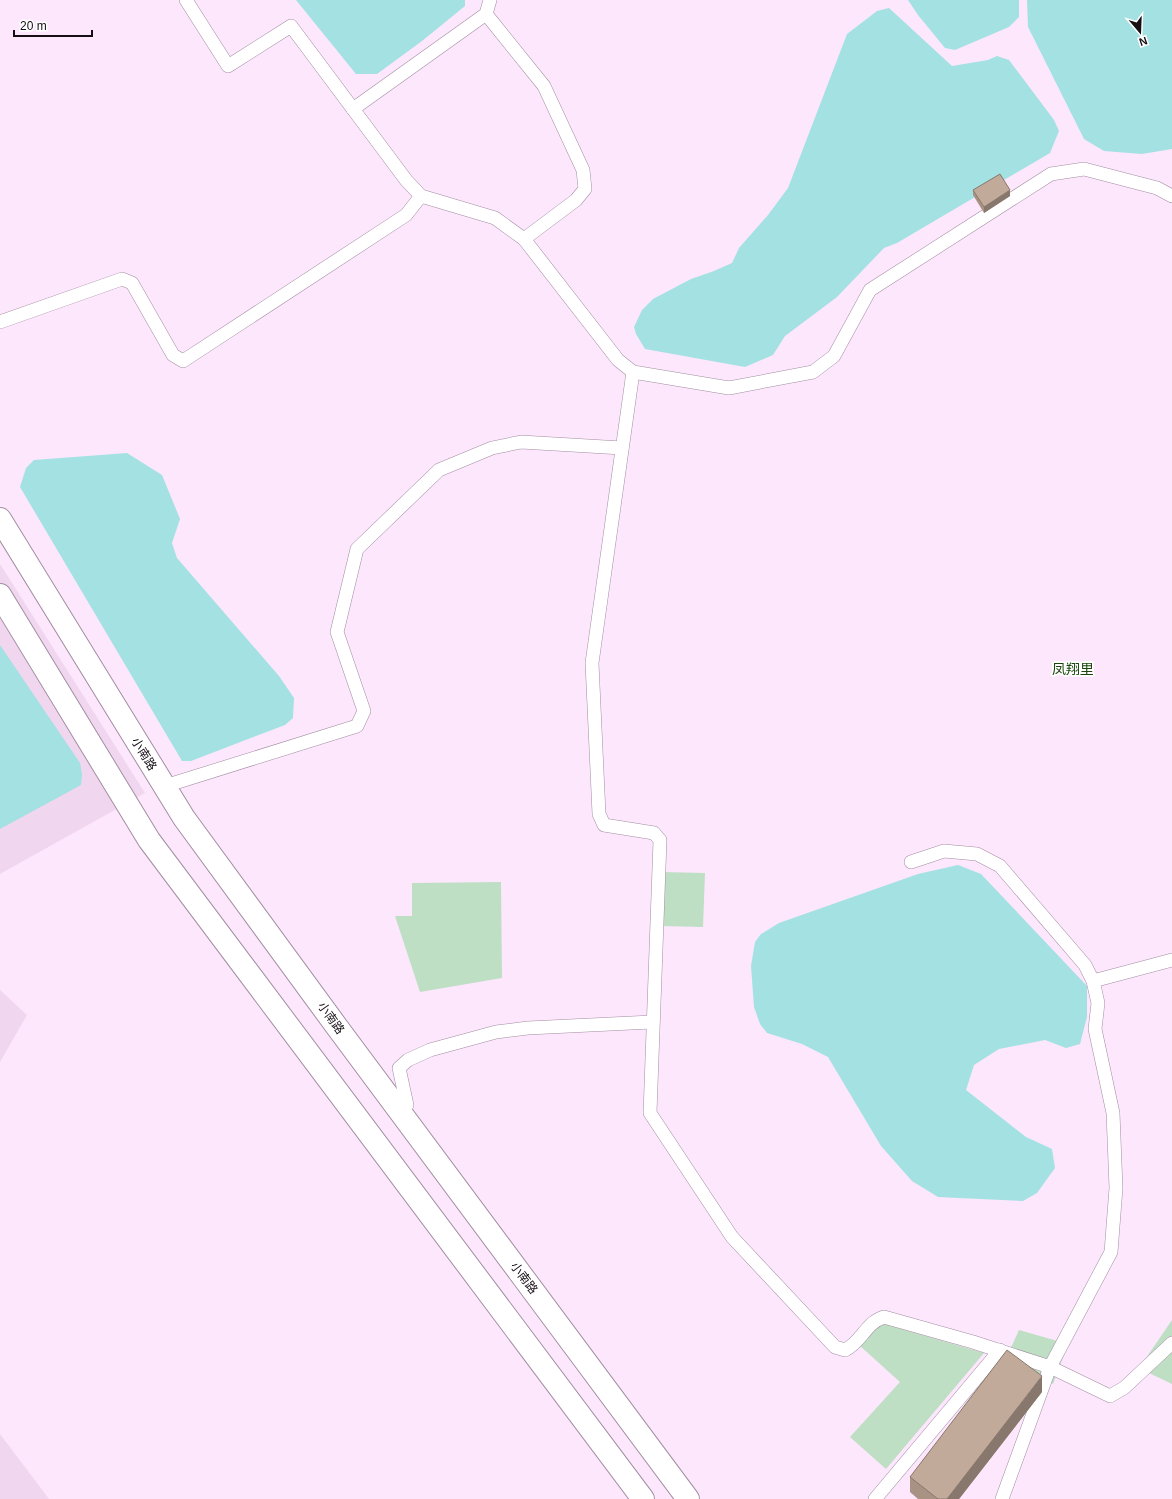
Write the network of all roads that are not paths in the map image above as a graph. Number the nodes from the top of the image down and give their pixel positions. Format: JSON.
{"nodes":[{"id":1,"x":186,"y":0,"type":"edge"},
{"id":2,"x":490,"y":0,"type":"edge"},
{"id":3,"x":486,"y":14,"type":"junction"},
{"id":4,"x":353,"y":109,"type":"junction"},
{"id":5,"x":421,"y":196,"type":"junction"},
{"id":6,"x":1172,"y":196,"type":"edge"},
{"id":7,"x":524,"y":239,"type":"junction"},
{"id":8,"x":0,"y":322,"type":"edge"},
{"id":9,"x":634,"y":372,"type":"junction"},
{"id":10,"x":622,"y":448,"type":"junction"},
{"id":11,"x":0,"y":519,"type":"edge"},
{"id":12,"x":0,"y":595,"type":"edge"},
{"id":13,"x":165,"y":786,"type":"junction"},
{"id":14,"x":911,"y":862,"type":"dead end"},
{"id":15,"x":1172,"y":960,"type":"edge"},
{"id":16,"x":1094,"y":981,"type":"junction"},
{"id":17,"x":652,"y":1022,"type":"junction"},
{"id":18,"x":401,"y":1113,"type":"junction"},
{"id":19,"x":1172,"y":1343,"type":"edge"},
{"id":20,"x":1000,"y":1350,"type":"junction"},
{"id":21,"x":1050,"y":1367,"type":"junction"},
{"id":22,"x":643,"y":1499,"type":"edge"},
{"id":23,"x":688,"y":1499,"type":"edge"},
{"id":24,"x":875,"y":1499,"type":"edge"},
{"id":25,"x":1002,"y":1499,"type":"edge"}],
"edges":[{"from":1,"to":4,"type":"lane"},
{"from":2,"to":3,"type":"lane"},
{"from":3,"to":4,"type":"lane"},
{"from":3,"to":7,"type":"lane"},
{"from":4,"to":5,"type":"lane"},
{"from":5,"to":7,"type":"lane"},
{"from":5,"to":8,"type":"lane"},
{"from":6,"to":9,"type":"lane"},
{"from":7,"to":9,"type":"lane"},
{"from":9,"to":10,"type":"lane"},
{"from":10,"to":13,"type":"lane"},
{"from":10,"to":17,"type":"lane"},
{"from":11,"to":13,"type":"main road","name":"小南路"},
{"from":12,"to":22,"type":"main road"},
{"from":13,"to":18,"type":"main road","name":"小南路"},
{"from":14,"to":16,"type":"lane"},
{"from":15,"to":16,"type":"lane"},
{"from":16,"to":21,"type":"lane"},
{"from":17,"to":18,"type":"lane"},
{"from":17,"to":20,"type":"lane"},
{"from":18,"to":23,"type":"main road","name":"小南路"},
{"from":19,"to":21,"type":"lane"},
{"from":20,"to":21,"type":"lane"},
{"from":20,"to":24,"type":"lane"},
{"from":21,"to":25,"type":"lane"}]}
